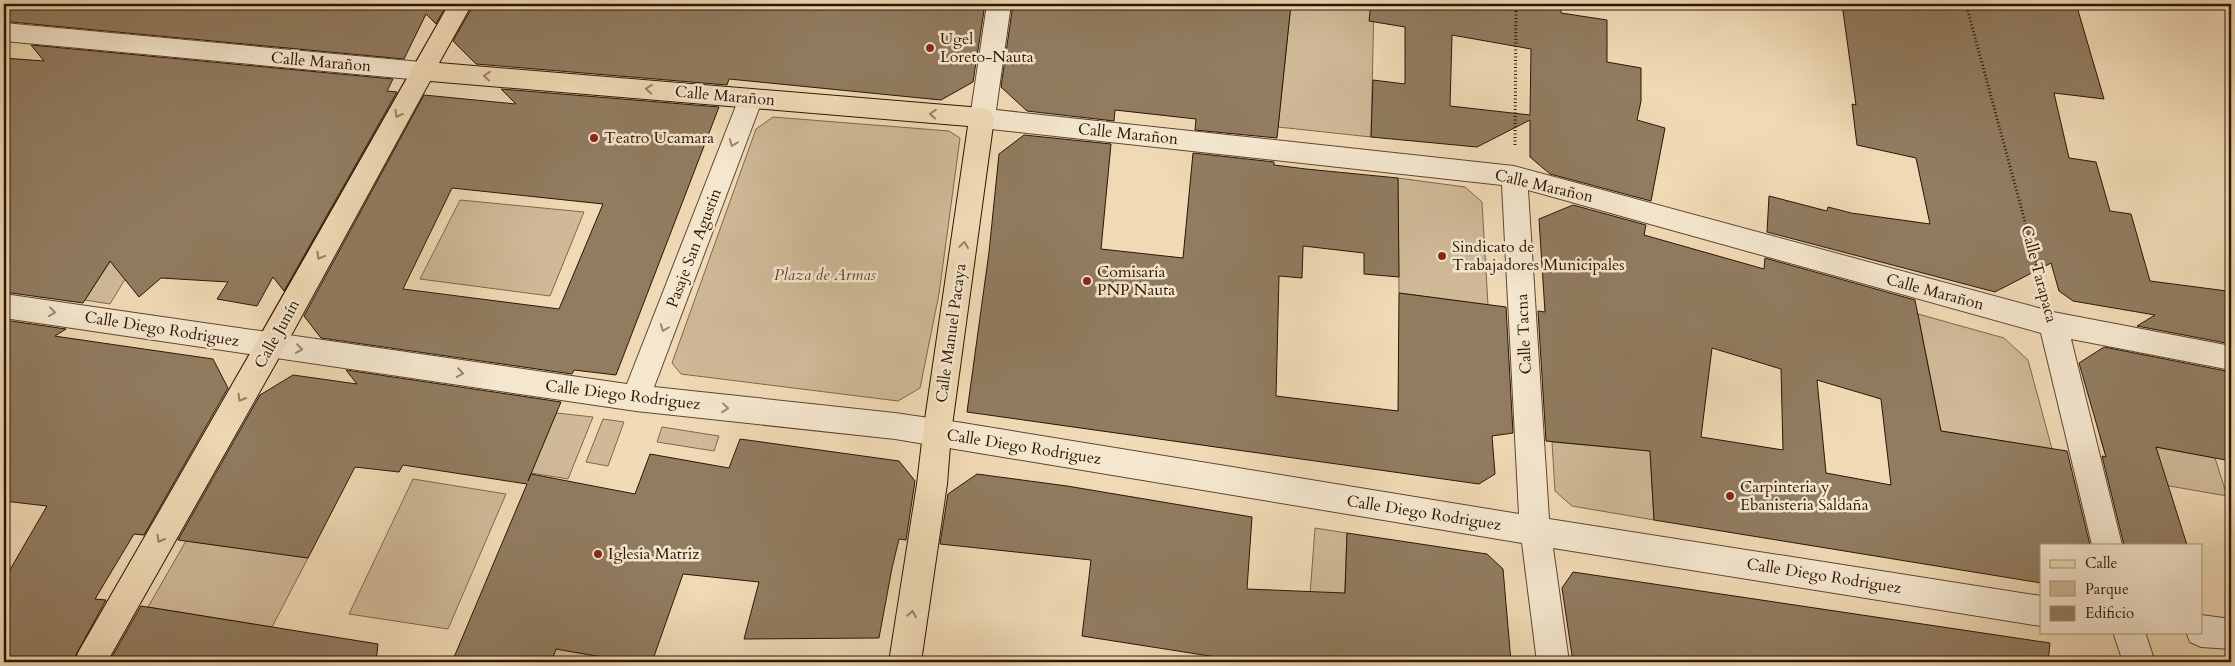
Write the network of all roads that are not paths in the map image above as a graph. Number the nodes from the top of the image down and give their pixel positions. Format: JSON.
{"nodes":[{"id":1,"x":460,"y":4,"type":"edge"},
{"id":2,"x":999,"y":4,"type":"edge"},
{"id":3,"x":4,"y":32,"type":"edge"},
{"id":4,"x":421,"y":71,"type":"junction"},
{"id":5,"x":751,"y":98,"type":"junction"},
{"id":6,"x":982,"y":118,"type":"junction"},
{"id":7,"x":1514,"y":176,"type":"junction"},
{"id":8,"x":4,"y":306,"type":"edge"},
{"id":9,"x":2053,"y":324,"type":"junction"},
{"id":10,"x":271,"y":345,"type":"junction"},
{"id":11,"x":2231,"y":358,"type":"edge"},
{"id":12,"x":636,"y":398,"type":"junction"},
{"id":13,"x":937,"y":433,"type":"junction"},
{"id":14,"x":1536,"y":531,"type":"junction"},
{"id":15,"x":2107,"y":544,"type":"edge"},
{"id":16,"x":2040,"y":611,"type":"edge"},
{"id":17,"x":2202,"y":631,"type":"edge"},
{"id":18,"x":2130,"y":634,"type":"edge"},
{"id":19,"x":2231,"y":634,"type":"edge"},
{"id":20,"x":90,"y":662,"type":"edge"},
{"id":21,"x":905,"y":662,"type":"edge"},
{"id":22,"x":1553,"y":662,"type":"edge"},
{"id":23,"x":2139,"y":662,"type":"edge"}],
"edges":[{"from":1,"to":4,"type":"main road","name":"Calle Junín"},
{"from":2,"to":6,"type":"street","name":"Calle Manuel Pacaya"},
{"from":3,"to":4,"type":"street","name":"Calle Marañon"},
{"from":5,"to":4,"type":"main road","name":"Calle Marañon","one_way":true},
{"from":4,"to":10,"type":"main road","name":"Calle Junín","one_way":true},
{"from":6,"to":5,"type":"main road","name":"Calle Marañon","one_way":true},
{"from":5,"to":12,"type":"street","name":"Pasaje San Agustin","one_way":true},
{"from":6,"to":7,"type":"street","name":"Calle Marañon"},
{"from":13,"to":6,"type":"main road","name":"Calle Manuel Pacaya","one_way":true},
{"from":7,"to":9,"type":"street","name":"Calle Marañon"},
{"from":7,"to":14,"type":"street","name":"Calle Tacna"},
{"from":8,"to":10,"type":"street","name":"Calle Diego Rodriguez","one_way":true},
{"from":9,"to":11,"type":"street","name":"Calle Marañon"},
{"from":9,"to":15,"type":"street","name":"Calle Tarapaca"},
{"from":10,"to":12,"type":"street","name":"Calle Diego Rodriguez","one_way":true},
{"from":10,"to":20,"type":"main road","name":"Calle Junín","one_way":true},
{"from":12,"to":13,"type":"street","name":"Calle Diego Rodriguez","one_way":true},
{"from":13,"to":14,"type":"street","name":"Calle Diego Rodriguez"},
{"from":21,"to":13,"type":"main road","name":"Calle Manuel Pacaya","one_way":true},
{"from":14,"to":16,"type":"street","name":"Calle Diego Rodriguez"},
{"from":14,"to":22,"type":"street","name":"Calle Tacna"},
{"from":17,"to":19,"type":"street"},
{"from":18,"to":23,"type":"street"}]}
